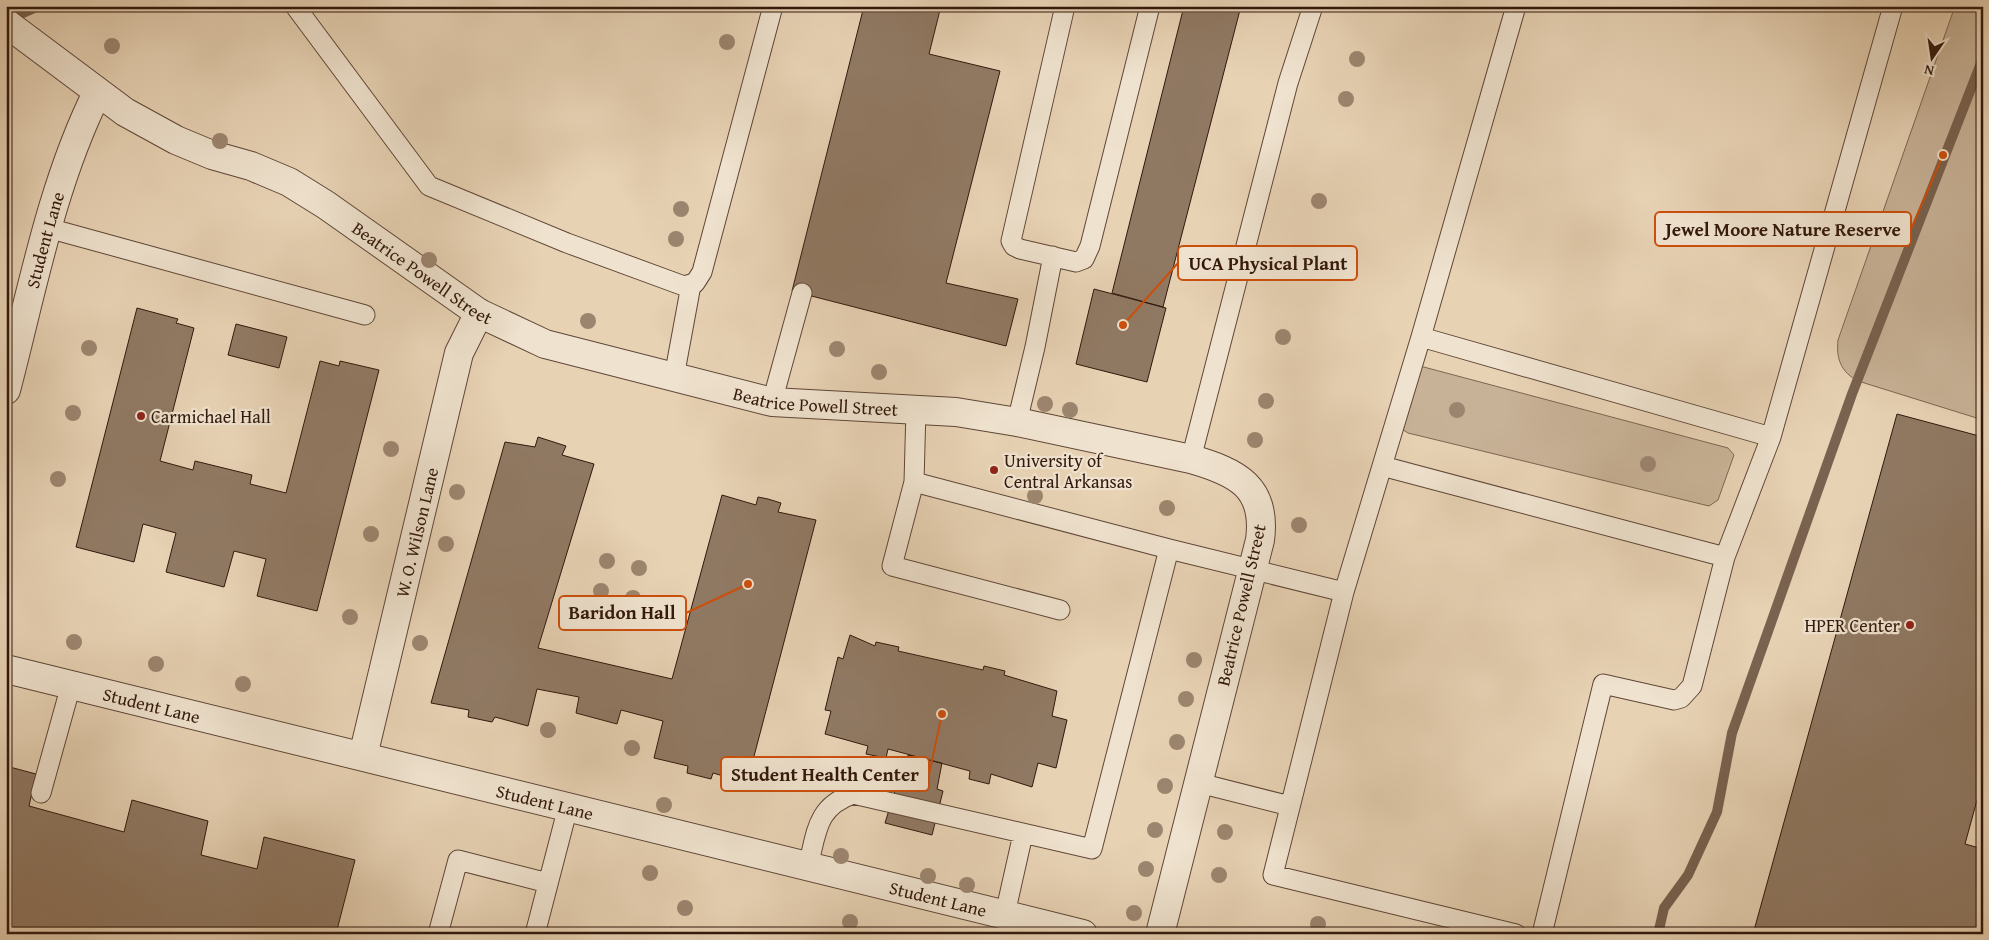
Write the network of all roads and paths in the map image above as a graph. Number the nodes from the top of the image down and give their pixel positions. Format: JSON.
{"nodes":[{"id":1,"x":295,"y":6,"type":"edge"},
{"id":2,"x":773,"y":6,"type":"edge"},
{"id":3,"x":1065,"y":6,"type":"edge"},
{"id":4,"x":1150,"y":6,"type":"edge"},
{"id":5,"x":1312,"y":6,"type":"edge"},
{"id":6,"x":1516,"y":6,"type":"edge"},
{"id":7,"x":1893,"y":6,"type":"edge"},
{"id":8,"x":6,"y":23,"type":"edge"},
{"id":9,"x":97,"y":93,"type":"junction"},
{"id":10,"x":48,"y":228,"type":"junction"},
{"id":11,"x":1053,"y":256,"type":"junction"},
{"id":12,"x":691,"y":285,"type":"junction"},
{"id":13,"x":802,"y":293,"type":"dead end"},
{"id":14,"x":479,"y":313,"type":"junction"},
{"id":15,"x":365,"y":315,"type":"dead end"},
{"id":16,"x":1421,"y":337,"type":"junction"},
{"id":17,"x":674,"y":377,"type":"junction"},
{"id":18,"x":6,"y":390,"type":"edge"},
{"id":19,"x":772,"y":402,"type":"junction"},
{"id":20,"x":916,"y":409,"type":"junction"},
{"id":21,"x":1017,"y":422,"type":"junction"},
{"id":22,"x":1771,"y":437,"type":"junction"},
{"id":23,"x":1191,"y":459,"type":"junction"},
{"id":24,"x":1382,"y":466,"type":"junction"},
{"id":25,"x":914,"y":482,"type":"junction"},
{"id":26,"x":1169,"y":549,"type":"junction"},
{"id":27,"x":1725,"y":556,"type":"junction"},
{"id":28,"x":1253,"y":570,"type":"junction"},
{"id":29,"x":1344,"y":592,"type":"junction"},
{"id":30,"x":1060,"y":610,"type":"dead end"},
{"id":31,"x":6,"y":669,"type":"edge"},
{"id":32,"x":71,"y":685,"type":"junction"},
{"id":33,"x":362,"y":756,"type":"junction"},
{"id":34,"x":1199,"y":783,"type":"junction"},
{"id":35,"x":41,"y":793,"type":"dead end"},
{"id":36,"x":1290,"y":806,"type":"junction"},
{"id":37,"x":568,"y":807,"type":"junction"},
{"id":38,"x":1023,"y":834,"type":"junction"},
{"id":39,"x":808,"y":866,"type":"junction"},
{"id":40,"x":548,"y":883,"type":"junction"},
{"id":41,"x":1008,"y":921,"type":"edge"},
{"id":42,"x":438,"y":934,"type":"edge"},
{"id":43,"x":535,"y":934,"type":"edge"},
{"id":44,"x":1083,"y":934,"type":"edge"},
{"id":45,"x":1160,"y":934,"type":"edge"},
{"id":46,"x":1516,"y":934,"type":"edge"},
{"id":47,"x":1542,"y":934,"type":"edge"}],
"edges":[{"from":1,"to":12,"type":"lane"},
{"from":2,"to":12,"type":"lane"},
{"from":3,"to":11,"type":"lane"},
{"from":4,"to":11,"type":"lane"},
{"from":5,"to":23,"type":"lane"},
{"from":6,"to":16,"type":"lane"},
{"from":7,"to":22,"type":"lane"},
{"from":8,"to":9,"type":"street","name":"Beatrice Powell Street"},
{"from":9,"to":10,"type":"street","name":"Student Lane"},
{"from":9,"to":14,"type":"street","name":"Beatrice Powell Street"},
{"from":10,"to":15,"type":"lane"},
{"from":10,"to":18,"type":"street","name":"Student Lane"},
{"from":11,"to":21,"type":"lane"},
{"from":12,"to":17,"type":"lane"},
{"from":13,"to":19,"type":"lane"},
{"from":14,"to":17,"type":"street","name":"Beatrice Powell Street"},
{"from":14,"to":33,"type":"street","name":"W. O. Wilson Lane"},
{"from":16,"to":22,"type":"lane"},
{"from":16,"to":24,"type":"lane"},
{"from":17,"to":19,"type":"street","name":"Beatrice Powell Street"},
{"from":19,"to":20,"type":"street","name":"Beatrice Powell Street"},
{"from":20,"to":21,"type":"street","name":"Beatrice Powell Street"},
{"from":20,"to":25,"type":"lane"},
{"from":21,"to":23,"type":"street","name":"Beatrice Powell Street"},
{"from":22,"to":27,"type":"lane"},
{"from":23,"to":28,"type":"street","name":"Beatrice Powell Street"},
{"from":24,"to":27,"type":"lane"},
{"from":24,"to":29,"type":"lane"},
{"from":25,"to":26,"type":"lane"},
{"from":25,"to":30,"type":"lane"},
{"from":26,"to":28,"type":"lane"},
{"from":26,"to":38,"type":"lane"},
{"from":27,"to":47,"type":"lane"},
{"from":28,"to":29,"type":"lane"},
{"from":28,"to":34,"type":"street","name":"Beatrice Powell Street"},
{"from":29,"to":36,"type":"lane"},
{"from":31,"to":32,"type":"street","name":"Student Lane"},
{"from":32,"to":33,"type":"street","name":"Student Lane"},
{"from":32,"to":35,"type":"lane"},
{"from":33,"to":37,"type":"street","name":"Student Lane"},
{"from":34,"to":36,"type":"lane"},
{"from":34,"to":45,"type":"street","name":"Beatrice Powell Street"},
{"from":36,"to":46,"type":"lane"},
{"from":37,"to":39,"type":"street","name":"Student Lane"},
{"from":37,"to":40,"type":"lane"},
{"from":38,"to":39,"type":"lane"},
{"from":38,"to":41,"type":"lane"},
{"from":39,"to":41,"type":"street","name":"Student Lane"},
{"from":40,"to":42,"type":"lane"},
{"from":40,"to":43,"type":"lane"},
{"from":41,"to":44,"type":"street","name":"Student Lane"}]}
